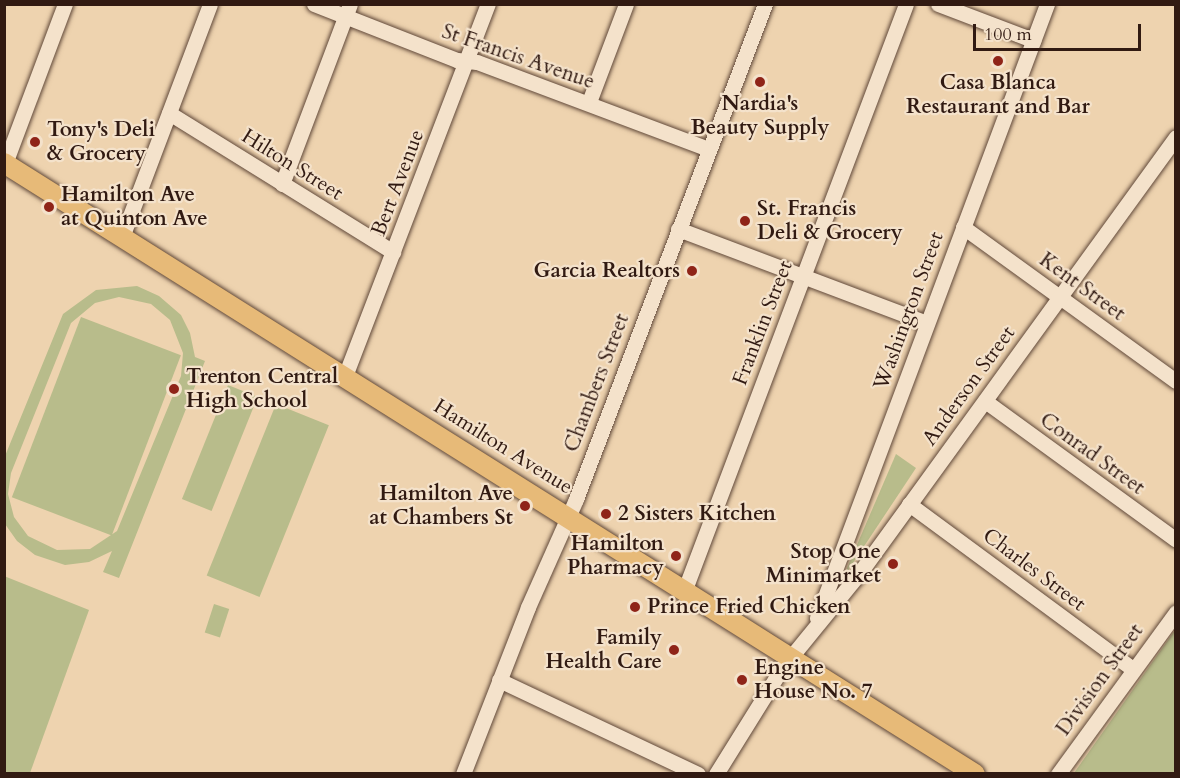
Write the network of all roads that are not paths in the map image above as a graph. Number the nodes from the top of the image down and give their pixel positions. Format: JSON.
{"nodes":[{"id":1,"x":65,"y":4,"type":"edge"},
{"id":2,"x":210,"y":4,"type":"edge"},
{"id":3,"x":314,"y":4,"type":"edge"},
{"id":4,"x":488,"y":4,"type":"edge"},
{"id":5,"x":626,"y":4,"type":"edge"},
{"id":6,"x":765,"y":4,"type":"edge"},
{"id":7,"x":906,"y":4,"type":"edge"},
{"id":8,"x":938,"y":4,"type":"edge"},
{"id":9,"x":1047,"y":4,"type":"edge"},
{"id":10,"x":348,"y":11,"type":"edge"},
{"id":11,"x":1033,"y":40,"type":"junction"},
{"id":12,"x":467,"y":61,"type":"junction"},
{"id":13,"x":589,"y":102,"type":"junction"},
{"id":14,"x":169,"y":113,"type":"junction"},
{"id":15,"x":1176,"y":137,"type":"edge"},
{"id":16,"x":709,"y":149,"type":"junction"},
{"id":17,"x":5,"y":164,"type":"edge"},
{"id":18,"x":282,"y":184,"type":"junction"},
{"id":19,"x":963,"y":227,"type":"junction"},
{"id":20,"x":678,"y":229,"type":"junction"},
{"id":21,"x":122,"y":237,"type":"junction"},
{"id":22,"x":393,"y":252,"type":"junction"},
{"id":23,"x":804,"y":276,"type":"junction"},
{"id":24,"x":1060,"y":296,"type":"junction"},
{"id":25,"x":927,"y":323,"type":"junction"},
{"id":26,"x":345,"y":376,"type":"junction"},
{"id":27,"x":1176,"y":381,"type":"edge"},
{"id":28,"x":985,"y":401,"type":"junction"},
{"id":29,"x":909,"y":504,"type":"junction"},
{"id":30,"x":568,"y":515,"type":"junction"},
{"id":31,"x":1176,"y":540,"type":"edge"},
{"id":32,"x":685,"y":589,"type":"junction"},
{"id":33,"x":1176,"y":612,"type":"edge"},
{"id":34,"x":812,"y":632,"type":"junction"},
{"id":35,"x":793,"y":658,"type":"junction"},
{"id":36,"x":1133,"y":669,"type":"junction"},
{"id":37,"x":499,"y":680,"type":"junction"},
{"id":38,"x":463,"y":774,"type":"edge"},
{"id":39,"x":698,"y":774,"type":"edge"},
{"id":40,"x":716,"y":774,"type":"edge"},
{"id":41,"x":975,"y":774,"type":"edge"},
{"id":42,"x":1059,"y":774,"type":"edge"}],
"edges":[{"from":1,"to":17,"type":"street"},
{"from":2,"to":14,"type":"street"},
{"from":3,"to":10,"type":"street","name":"St Francis Avenue"},
{"from":4,"to":12,"type":"street","name":"Bert Avenue"},
{"from":5,"to":13,"type":"street"},
{"from":6,"to":16,"type":"street","name":"Chambers Street"},
{"from":7,"to":23,"type":"street","name":"Franklin Street"},
{"from":8,"to":11,"type":"street"},
{"from":9,"to":11,"type":"street","name":"Washington Street"},
{"from":10,"to":12,"type":"street","name":"St Francis Avenue"},
{"from":10,"to":18,"type":"street"},
{"from":11,"to":19,"type":"street","name":"Washington Street"},
{"from":12,"to":13,"type":"street","name":"St Francis Avenue"},
{"from":12,"to":22,"type":"street","name":"Bert Avenue"},
{"from":13,"to":16,"type":"street","name":"St Francis Avenue"},
{"from":14,"to":18,"type":"street","name":"Hilton Street"},
{"from":14,"to":21,"type":"street"},
{"from":15,"to":24,"type":"street","name":"Anderson Street"},
{"from":16,"to":20,"type":"street","name":"Chambers Street"},
{"from":17,"to":21,"type":"main road","name":"Hamilton Avenue"},
{"from":18,"to":22,"type":"street","name":"Hilton Street"},
{"from":19,"to":24,"type":"street","name":"Kent Street"},
{"from":19,"to":25,"type":"street","name":"Washington Street"},
{"from":20,"to":23,"type":"street"},
{"from":20,"to":30,"type":"street","name":"Chambers Street"},
{"from":21,"to":26,"type":"main road","name":"Hamilton Avenue"},
{"from":22,"to":26,"type":"street","name":"Bert Avenue"},
{"from":23,"to":25,"type":"street"},
{"from":23,"to":32,"type":"street","name":"Franklin Street"},
{"from":24,"to":27,"type":"street","name":"Kent Street"},
{"from":24,"to":28,"type":"street","name":"Anderson Street"},
{"from":25,"to":34,"type":"street","name":"Washington Street"},
{"from":26,"to":30,"type":"main road","name":"Hamilton Avenue"},
{"from":28,"to":29,"type":"street","name":"Anderson Street"},
{"from":28,"to":31,"type":"street","name":"Conrad Street"},
{"from":29,"to":34,"type":"street","name":"Anderson Street"},
{"from":29,"to":36,"type":"street","name":"Charles Street"},
{"from":30,"to":32,"type":"main road","name":"Hamilton Avenue"},
{"from":30,"to":37,"type":"street","name":"Chambers Street"},
{"from":32,"to":35,"type":"main road","name":"Hamilton Avenue"},
{"from":33,"to":36,"type":"street","name":"Division Street"},
{"from":34,"to":35,"type":"street","name":"Anderson Street"},
{"from":35,"to":40,"type":"street","name":"Anderson Street"},
{"from":35,"to":41,"type":"main road","name":"Hamilton Avenue"},
{"from":36,"to":42,"type":"street","name":"Division Street"},
{"from":37,"to":38,"type":"street","name":"Chambers Street"},
{"from":37,"to":39,"type":"street"}]}
